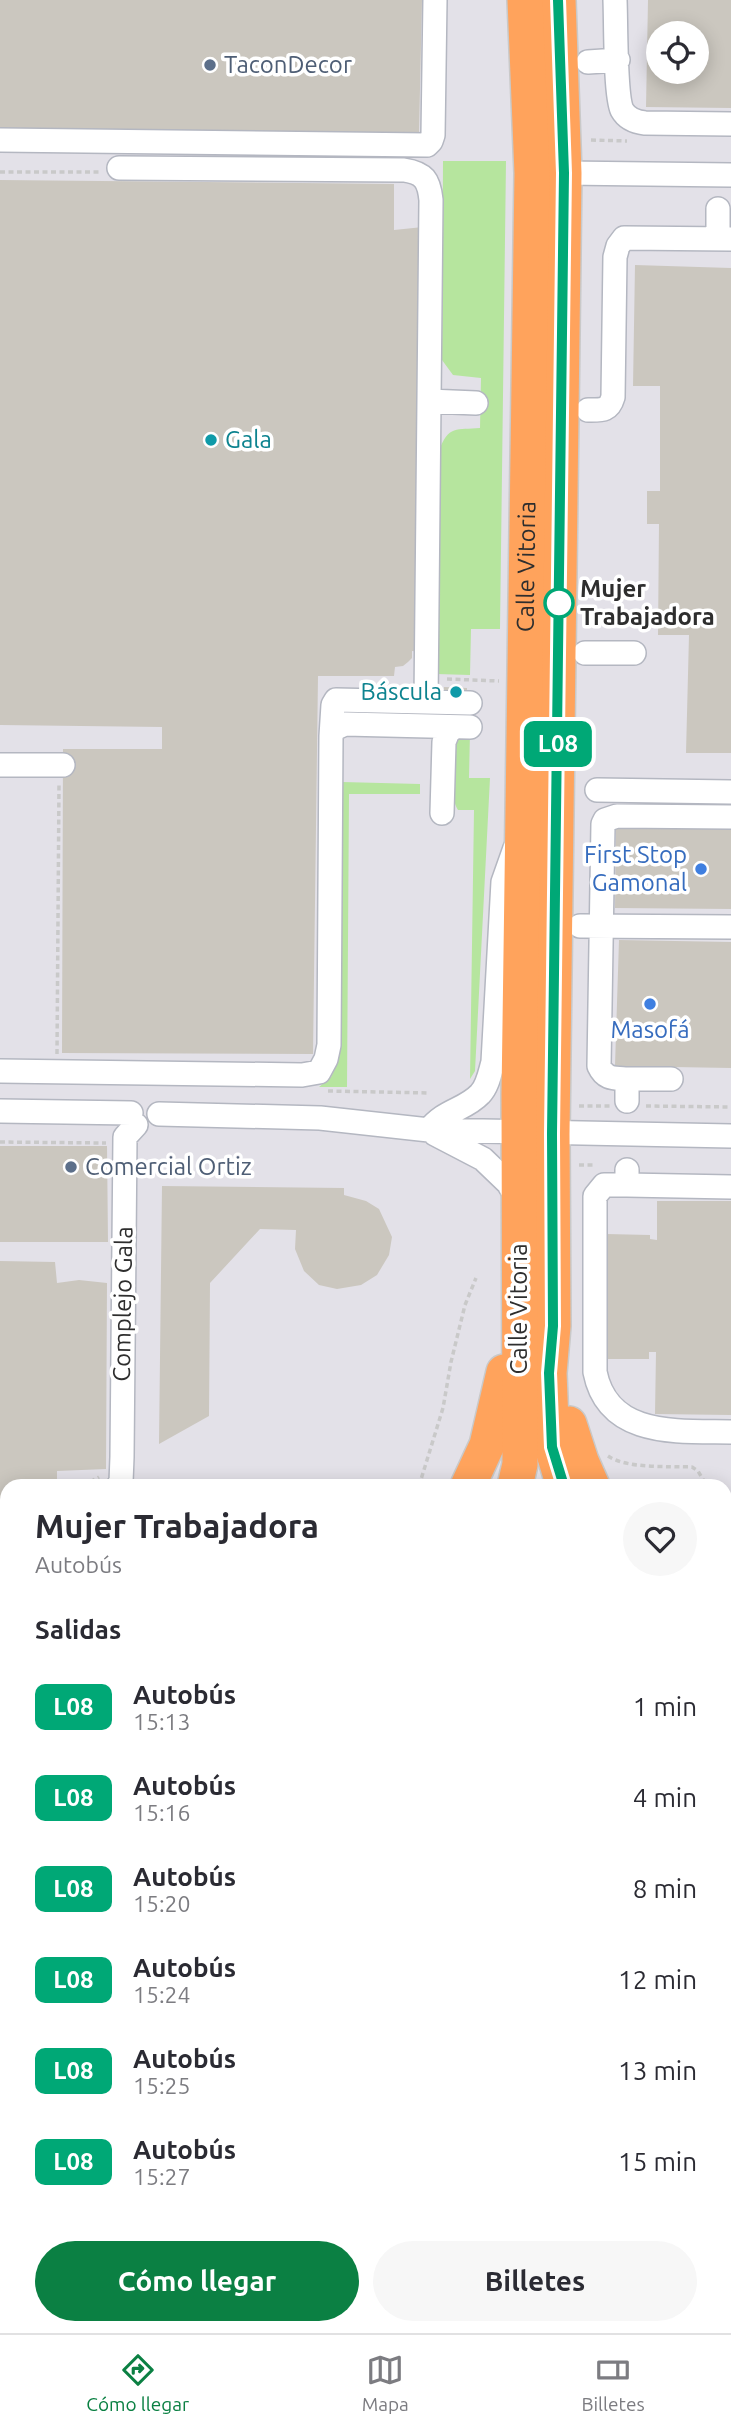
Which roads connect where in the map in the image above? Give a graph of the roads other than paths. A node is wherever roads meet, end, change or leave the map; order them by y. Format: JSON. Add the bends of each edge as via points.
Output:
{"nodes":[{"id":1,"x":435,"y":0,"type":"edge"},
{"id":2,"x":526,"y":0,"type":"edge"},
{"id":3,"x":558,"y":0,"type":"edge"},
{"id":4,"x":615,"y":0,"type":"edge"},
{"id":5,"x":618,"y":60,"type":"junction"},
{"id":6,"x":588,"y":62,"type":"dead end"},
{"id":7,"x":723,"y":128,"type":"edge"},
{"id":8,"x":0,"y":140,"type":"edge"},
{"id":9,"x":119,"y":168,"type":"road end"},
{"id":10,"x":564,"y":173,"type":"junction"},
{"id":11,"x":731,"y":174,"type":"edge"},
{"id":12,"x":718,"y":209,"type":"dead end"},
{"id":13,"x":531,"y":216,"type":"junction"},
{"id":14,"x":724,"y":239,"type":"edge"},
{"id":15,"x":429,"y":401,"type":"junction"},
{"id":16,"x":476,"y":403,"type":"dead end"},
{"id":17,"x":588,"y":410,"type":"dead end"},
{"id":18,"x":584,"y":653,"type":"dead end"},
{"id":19,"x":634,"y":653,"type":"dead end"},
{"id":20,"x":426,"y":702,"type":"junction"},
{"id":21,"x":470,"y":703,"type":"dead end"},
{"id":22,"x":331,"y":736,"type":"junction"},
{"id":23,"x":0,"y":765,"type":"edge"},
{"id":24,"x":61,"y":770,"type":"road end"},
{"id":25,"x":597,"y":790,"type":"dead end"},
{"id":26,"x":731,"y":792,"type":"edge"},
{"id":27,"x":442,"y":813,"type":"dead end"},
{"id":28,"x":731,"y":817,"type":"edge"},
{"id":29,"x":522,"y":833,"type":"junction"},
{"id":30,"x":591,"y":926,"type":"junction"},
{"id":31,"x":731,"y":927,"type":"edge"},
{"id":32,"x":520,"y":957,"type":"junction"},
{"id":33,"x":0,"y":1072,"type":"edge"},
{"id":34,"x":670,"y":1079,"type":"dead end"},
{"id":35,"x":0,"y":1111,"type":"edge"},
{"id":36,"x":134,"y":1119,"type":"junction"},
{"id":37,"x":429,"y":1130,"type":"junction"},
{"id":38,"x":518,"y":1132,"type":"junction"},
{"id":39,"x":552,"y":1134,"type":"junction"},
{"id":40,"x":731,"y":1136,"type":"edge"},
{"id":41,"x":731,"y":1187,"type":"edge"},
{"id":42,"x":519,"y":1207,"type":"junction"},
{"id":43,"x":553,"y":1326,"type":"junction"},
{"id":44,"x":731,"y":1432,"type":"edge"},
{"id":45,"x":599,"y":1470,"type":"edge"},
{"id":46,"x":120,"y":1479,"type":"edge"},
{"id":47,"x":471,"y":1479,"type":"edge"},
{"id":48,"x":517,"y":1479,"type":"edge"},
{"id":49,"x":562,"y":1479,"type":"edge"}],
"edges":[{"from":1,"to":8,"type":"street","via":[[433,135],[427,145]]},
{"from":2,"to":10,"type":"highway","via":[[537,19],[547,155],[552,166]]},
{"from":2,"to":13,"type":"highway","name":"Calle Vitoria"},
{"from":3,"to":10,"type":"highway","name":"Calle Vitoria"},
{"from":4,"to":5,"type":"street"},
{"from":5,"to":6,"type":"street"},
{"from":5,"to":7,"type":"street","via":[[622,111],[633,121]]},
{"from":9,"to":15,"type":"street","via":[[418,172],[430,189],[431,200]]},
{"from":10,"to":11,"type":"street"},
{"from":10,"to":13,"type":"highway","via":[[548,187]]},
{"from":10,"to":39,"type":"highway","name":"Calle Vitoria"},
{"from":12,"to":14,"type":"street"},
{"from":13,"to":29,"type":"highway","name":"Calle Vitoria"},
{"from":14,"to":17,"type":"street","via":[[624,238],[615,257],[613,397],[607,409]]},
{"from":15,"to":16,"type":"street"},
{"from":15,"to":20,"type":"street"},
{"from":18,"to":19,"type":"street"},
{"from":20,"to":21,"type":"street"},
{"from":20,"to":22,"type":"street","via":[[337,700]]},
{"from":22,"to":27,"type":"street","via":[[345,724],[463,727],[448,732],[444,743]]},
{"from":22,"to":33,"type":"street","via":[[329,1045],[320,1072]]},
{"from":23,"to":24,"type":"street"},
{"from":25,"to":26,"type":"street"},
{"from":28,"to":30,"type":"street","via":[[617,816],[605,820]]},
{"from":29,"to":32,"type":"highway","name":"Calle Vitoria"},
{"from":29,"to":37,"type":"street","via":[[503,882],[493,1062],[487,1082],[481,1093],[437,1119]]},
{"from":30,"to":31,"type":"street"},
{"from":30,"to":34,"type":"street","via":[[603,1074],[627,1098]]},
{"from":32,"to":38,"type":"highway","name":"Calle Vitoria"},
{"from":32,"to":39,"type":"street","via":[[534,1006],[534,1110]]},
{"from":35,"to":36,"type":"street"},
{"from":36,"to":37,"type":"street","via":[[150,1128],[159,1114],[320,1118]]},
{"from":36,"to":46,"type":"street","name":"Complejo Gala","via":[[125,1137]]},
{"from":37,"to":38,"type":"street"},
{"from":37,"to":42,"type":"street","via":[[482,1159],[508,1184]]},
{"from":38,"to":39,"type":"street"},
{"from":38,"to":42,"type":"highway","name":"Calle Vitoria"},
{"from":38,"to":43,"type":"street","name":"Calle Vitoria","via":[[536,1150],[541,1309]]},
{"from":39,"to":40,"type":"street"},
{"from":39,"to":43,"type":"highway","name":"Calle Vitoria"},
{"from":41,"to":44,"type":"street","via":[[627,1178],[604,1185],[595,1196],[598,1389],[621,1415],[648,1428]]},
{"from":42,"to":47,"type":"highway","via":[[506,1249],[504,1372],[488,1445]]},
{"from":42,"to":48,"type":"highway","name":"Calle Vitoria"},
{"from":43,"to":45,"type":"highway","via":[[570,1431],[580,1461]]},
{"from":43,"to":49,"type":"highway","name":"Calle Vitoria","via":[[550,1420]]}]}
